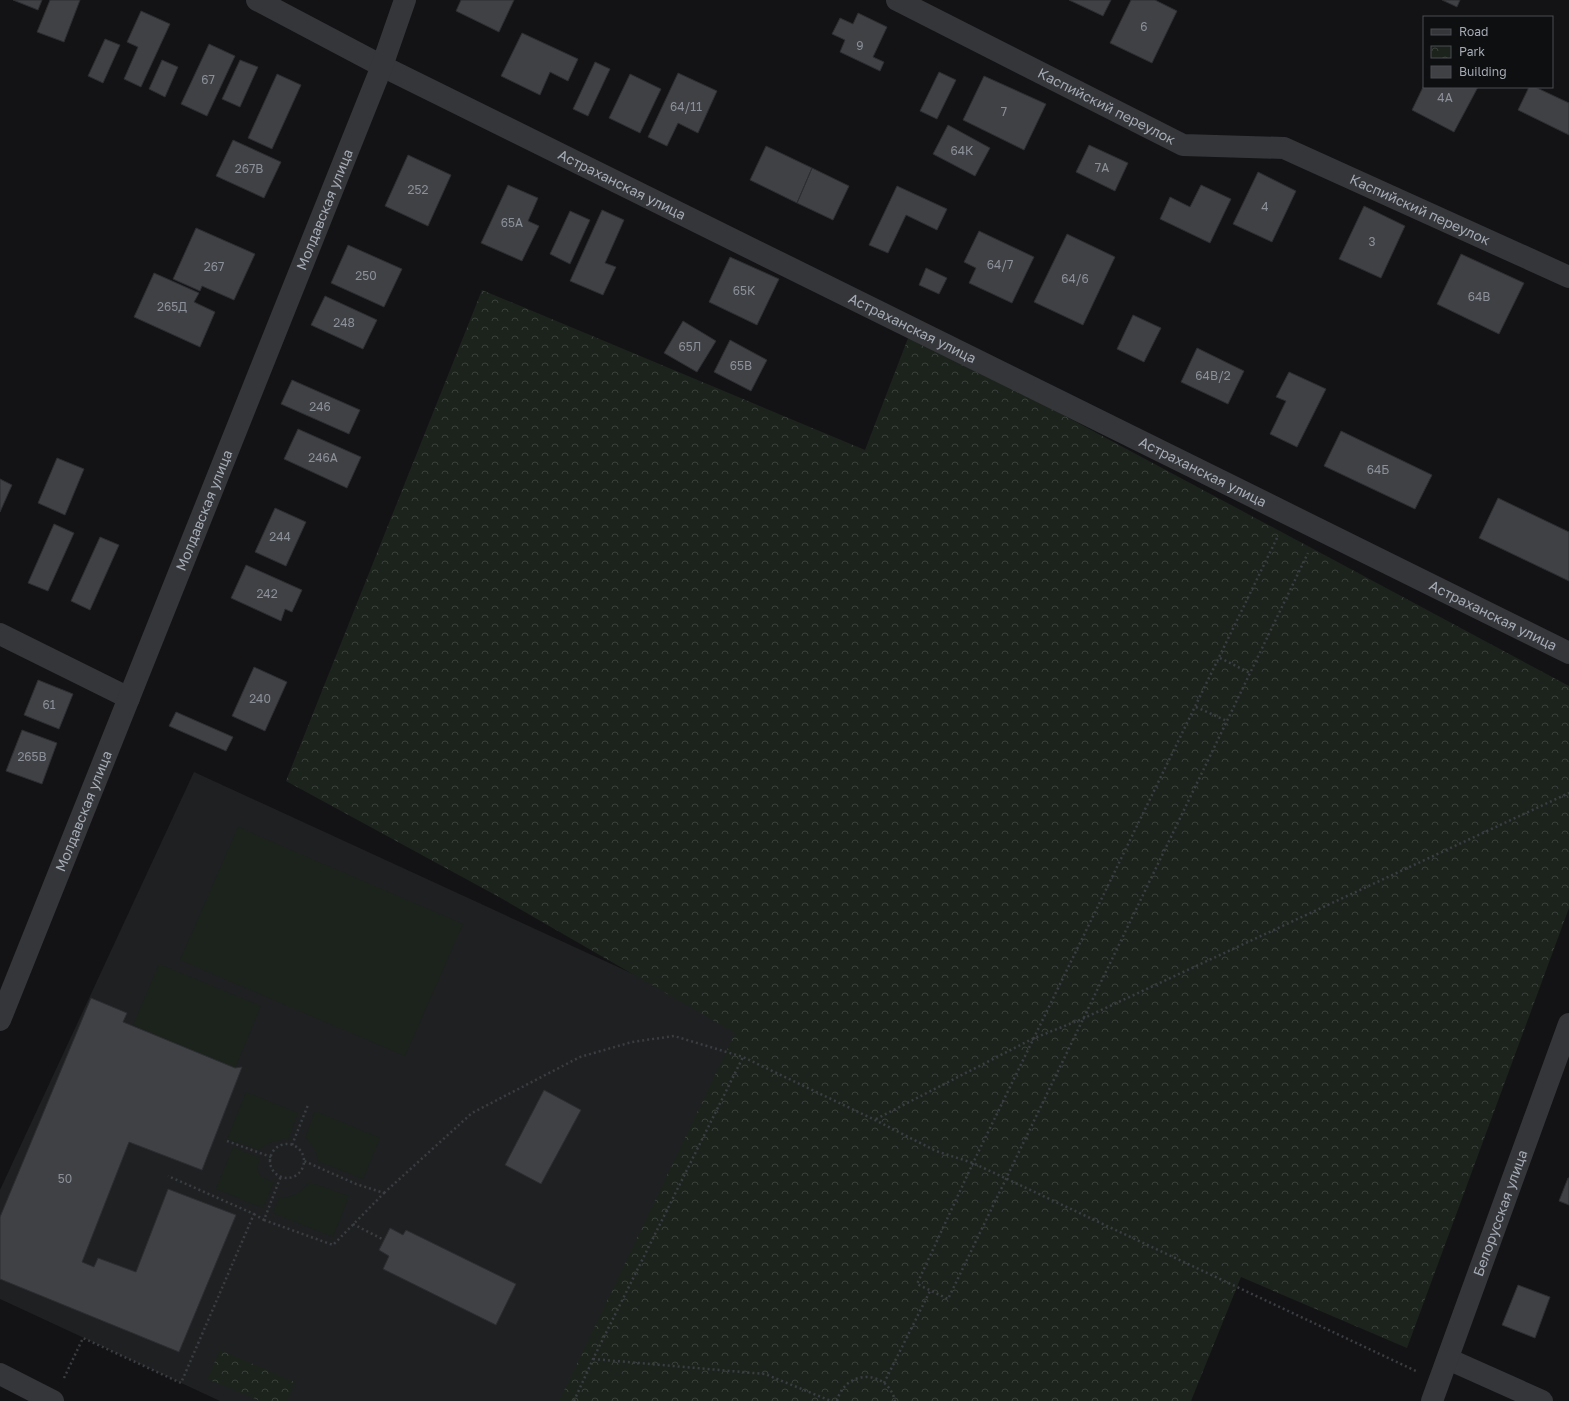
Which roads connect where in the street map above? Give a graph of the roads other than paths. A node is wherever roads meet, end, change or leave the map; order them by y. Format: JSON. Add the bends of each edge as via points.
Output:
{"nodes":[{"id":1,"x":257,"y":0,"type":"edge"},
{"id":2,"x":405,"y":0,"type":"edge"},
{"id":3,"x":897,"y":0,"type":"edge"},
{"id":4,"x":382,"y":66,"type":"junction"},
{"id":5,"x":1569,"y":277,"type":"edge"},
{"id":6,"x":0,"y":634,"type":"edge"},
{"id":7,"x":1569,"y":652,"type":"edge"},
{"id":8,"x":129,"y":698,"type":"junction"},
{"id":9,"x":0,"y":1020,"type":"edge"},
{"id":10,"x":1569,"y":1024,"type":"edge"},
{"id":11,"x":1448,"y":1359,"type":"junction"},
{"id":12,"x":0,"y":1374,"type":"edge"},
{"id":13,"x":1436,"y":1392,"type":"edge"},
{"id":14,"x":53,"y":1401,"type":"edge"},
{"id":15,"x":1542,"y":1401,"type":"edge"}],
"edges":[{"from":1,"to":4,"type":"street","name":"Астраханская улица"},
{"from":2,"to":4,"type":"street","name":"Молдавская улица"},
{"from":3,"to":5,"type":"street","name":"Каспийский переулок","via":[[1183,145],[1284,148]]},
{"from":4,"to":7,"type":"street","name":"Астраханская улица"},
{"from":4,"to":8,"type":"street","name":"Молдавская улица"},
{"from":6,"to":8,"type":"street"},
{"from":8,"to":9,"type":"street","name":"Молдавская улица"},
{"from":10,"to":11,"type":"street","name":"Белорусская улица"},
{"from":11,"to":13,"type":"street","name":"Белорусская улица"},
{"from":11,"to":15,"type":"street"},
{"from":12,"to":14,"type":"street"}]}
